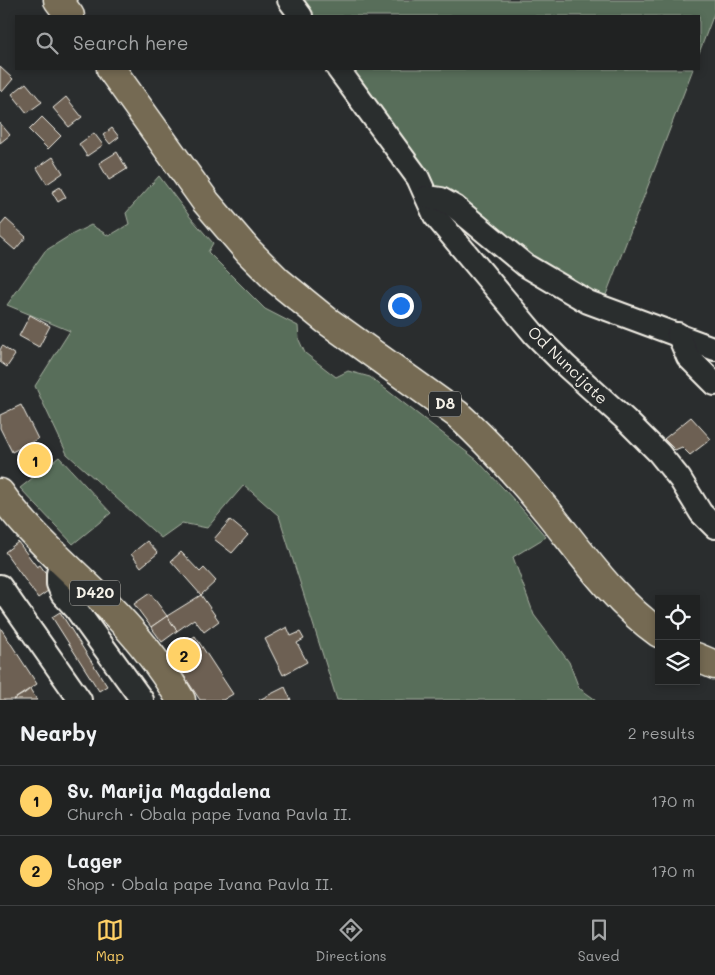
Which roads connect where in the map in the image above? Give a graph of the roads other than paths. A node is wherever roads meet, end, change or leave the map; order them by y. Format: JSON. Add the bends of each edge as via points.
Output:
{"nodes":[{"id":1,"x":58,"y":0,"type":"edge"},
{"id":2,"x":289,"y":0,"type":"edge"},
{"id":3,"x":69,"y":15,"type":"edge"},
{"id":4,"x":300,"y":15,"type":"edge"},
{"id":5,"x":112,"y":70,"type":"edge"},
{"id":6,"x":339,"y":70,"type":"edge"},
{"id":7,"x":427,"y":197,"type":"junction"},
{"id":8,"x":678,"y":334,"type":"junction"},
{"id":9,"x":715,"y":349,"type":"edge"},
{"id":10,"x":715,"y":384,"type":"edge"},
{"id":11,"x":0,"y":493,"type":"edge"},
{"id":12,"x":715,"y":527,"type":"edge"},
{"id":13,"x":65,"y":564,"type":"junction"},
{"id":14,"x":0,"y":586,"type":"edge"},
{"id":15,"x":655,"y":629,"type":"edge"},
{"id":16,"x":700,"y":659,"type":"edge"},
{"id":17,"x":715,"y":665,"type":"edge"},
{"id":18,"x":80,"y":700,"type":"edge"},
{"id":19,"x":142,"y":700,"type":"edge"},
{"id":20,"x":181,"y":700,"type":"edge"}],
"edges":[{"from":1,"to":3,"type":"main road"},
{"from":2,"to":4,"type":"street"},
{"from":5,"to":15,"type":"main road","number":"D8","via":[[206,202],[278,281],[435,397],[479,434],[604,582]]},
{"from":6,"to":7,"type":"street","name":"Od Nuncijate","via":[[413,171]]},
{"from":7,"to":8,"type":"street","via":[[441,199],[455,207],[525,265],[588,302]]},
{"from":7,"to":12,"type":"street","name":"Od Nuncijate","via":[[435,216],[534,334],[659,453],[680,479],[701,514]]},
{"from":8,"to":9,"type":"street"},
{"from":8,"to":10,"type":"street","via":[[688,357]]},
{"from":11,"to":13,"type":"main road","number":"D420","via":[[13,512]]},
{"from":13,"to":19,"type":"street","via":[[58,573],[62,594]]},
{"from":13,"to":20,"type":"main road","number":"D420","via":[[126,625]]},
{"from":14,"to":18,"type":"street"},
{"from":16,"to":17,"type":"main road"}]}
